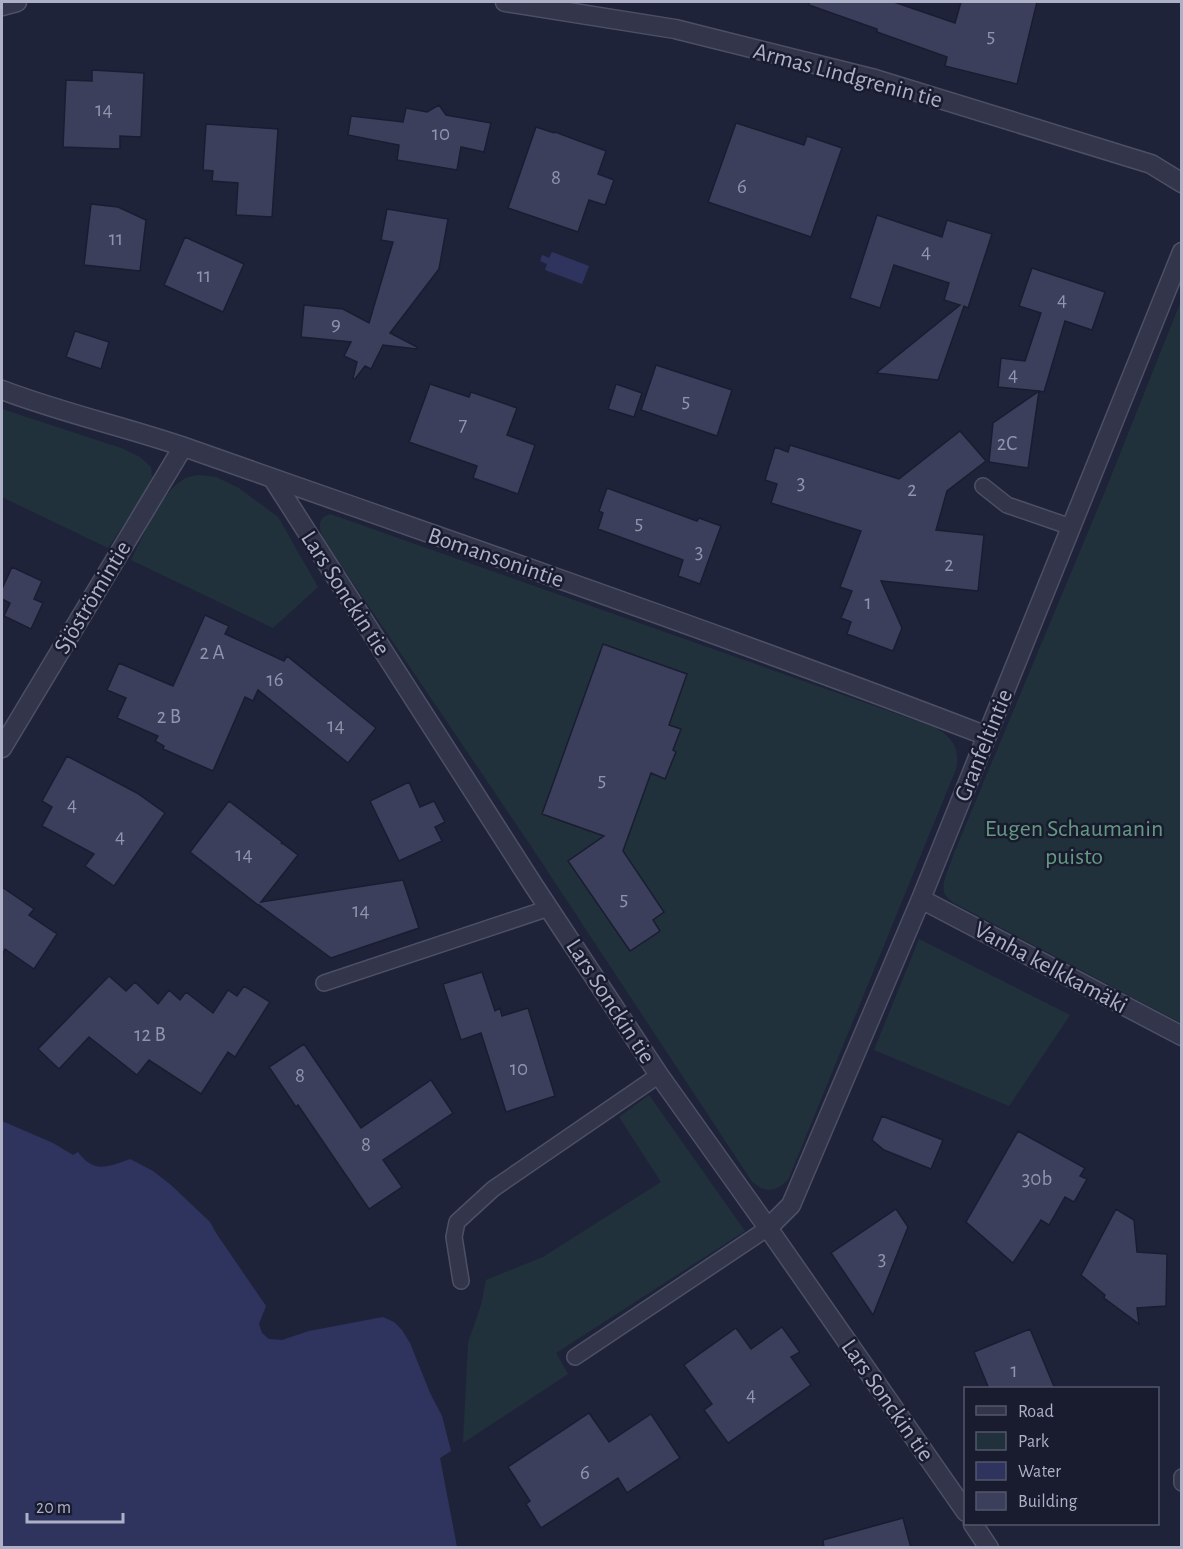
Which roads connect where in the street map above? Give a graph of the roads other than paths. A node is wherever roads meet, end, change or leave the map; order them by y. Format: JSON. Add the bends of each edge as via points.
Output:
{"nodes":[{"id":1,"x":17,"y":2,"type":"edge"},
{"id":2,"x":505,"y":2,"type":"edge"},
{"id":3,"x":2,"y":6,"type":"edge"},
{"id":4,"x":1182,"y":183,"type":"edge"},
{"id":5,"x":1182,"y":252,"type":"edge"},
{"id":6,"x":2,"y":390,"type":"edge"},
{"id":7,"x":183,"y":447,"type":"junction"},
{"id":8,"x":273,"y":479,"type":"junction"},
{"id":9,"x":983,"y":486,"type":"dead end"},
{"id":10,"x":1071,"y":527,"type":"junction"},
{"id":11,"x":987,"y":736,"type":"junction"},
{"id":12,"x":2,"y":748,"type":"edge"},
{"id":13,"x":921,"y":899,"type":"junction"},
{"id":14,"x":549,"y":908,"type":"junction"},
{"id":15,"x":324,"y":983,"type":"dead end"},
{"id":16,"x":1182,"y":1036,"type":"edge"},
{"id":17,"x":659,"y":1075,"type":"junction"},
{"id":18,"x":768,"y":1228,"type":"junction"},
{"id":19,"x":461,"y":1281,"type":"dead end"},
{"id":20,"x":575,"y":1357,"type":"dead end"},
{"id":21,"x":1182,"y":1477,"type":"edge"},
{"id":22,"x":1182,"y":1483,"type":"edge"},
{"id":23,"x":964,"y":1509,"type":"edge"},
{"id":24,"x":974,"y":1525,"type":"edge"},
{"id":25,"x":989,"y":1548,"type":"edge"}],
"edges":[{"from":1,"to":3,"type":"street"},
{"from":2,"to":4,"type":"street","name":"Armas Lindgrenin tie","via":[[675,29],[875,79],[1151,164]]},
{"from":5,"to":10,"type":"street","name":"Granfeltintie"},
{"from":6,"to":7,"type":"street","name":"Bomansonintie"},
{"from":7,"to":8,"type":"street","name":"Bomansonintie"},
{"from":7,"to":12,"type":"street","name":"Sjöströmintie"},
{"from":8,"to":11,"type":"street","name":"Bomansonintie","via":[[848,682]]},
{"from":8,"to":14,"type":"street","name":"Lars Sonckin tie"},
{"from":9,"to":10,"type":"lane","via":[[1006,505]]},
{"from":10,"to":11,"type":"street","name":"Granfeltintie"},
{"from":11,"to":13,"type":"street","name":"Granfeltintie"},
{"from":13,"to":16,"type":"street","name":"Vanha kelkkamäki"},
{"from":13,"to":18,"type":"street","name":"Granfeltintie","via":[[791,1205]]},
{"from":14,"to":15,"type":"lane"},
{"from":14,"to":17,"type":"street","name":"Lars Sonckin tie"},
{"from":17,"to":18,"type":"street","name":"Lars Sonckin tie"},
{"from":17,"to":19,"type":"lane","via":[[493,1189],[457,1222],[454,1237]]},
{"from":18,"to":20,"type":"lane"},
{"from":18,"to":23,"type":"street","name":"Lars Sonckin tie"},
{"from":21,"to":22,"type":"lane"},
{"from":24,"to":25,"type":"street"}]}
